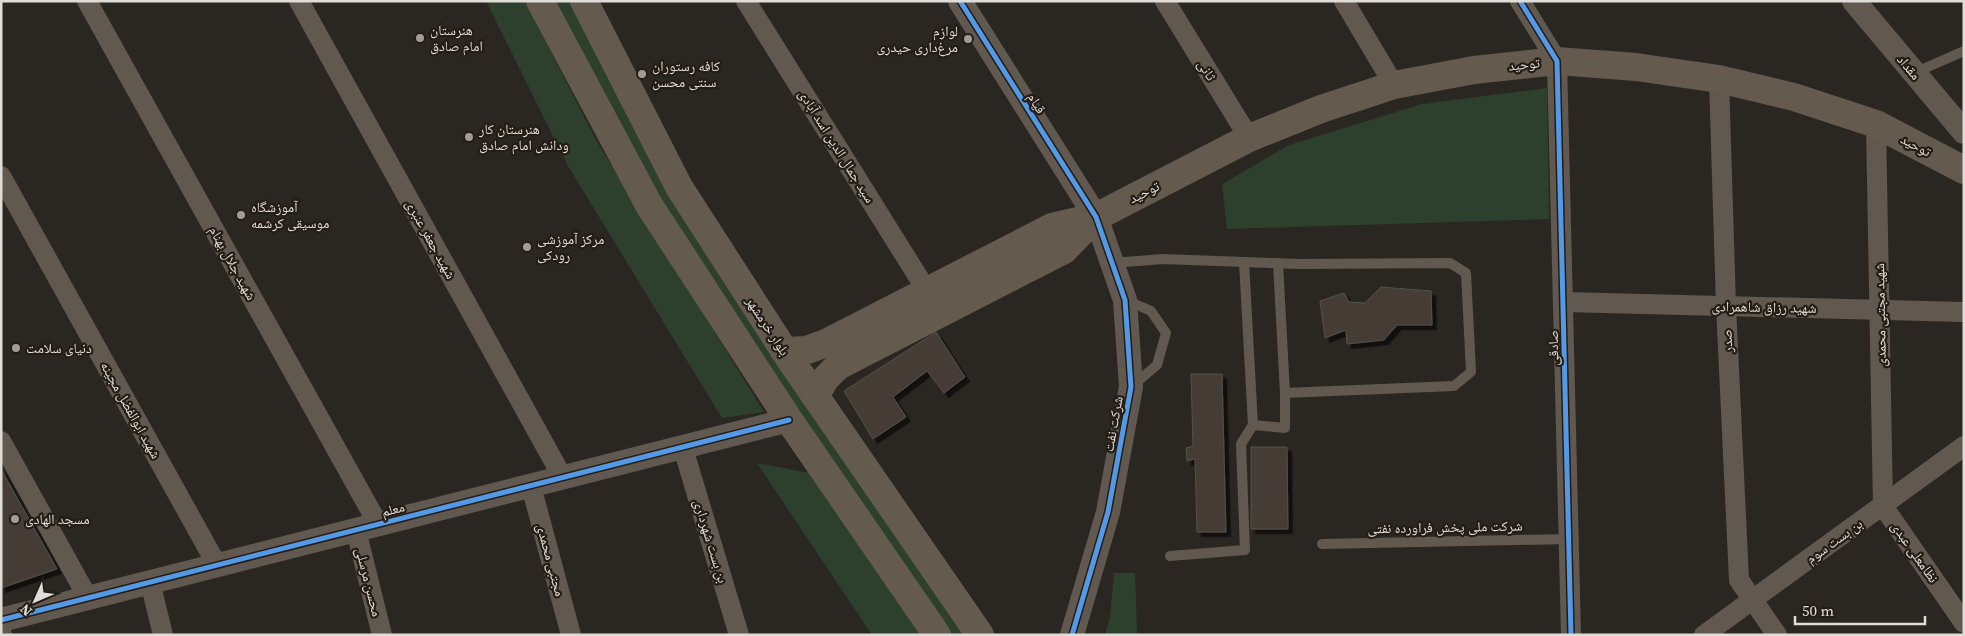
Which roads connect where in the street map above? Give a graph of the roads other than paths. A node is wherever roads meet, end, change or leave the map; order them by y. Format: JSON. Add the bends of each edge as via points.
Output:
{"nodes":[{"id":1,"x":87,"y":1,"type":"edge"},
{"id":2,"x":300,"y":1,"type":"edge"},
{"id":3,"x":540,"y":1,"type":"edge"},
{"id":4,"x":584,"y":1,"type":"edge"},
{"id":5,"x":746,"y":1,"type":"edge"},
{"id":6,"x":960,"y":1,"type":"edge"},
{"id":7,"x":1165,"y":1,"type":"edge"},
{"id":8,"x":1344,"y":1,"type":"edge"},
{"id":9,"x":1520,"y":1,"type":"edge"},
{"id":10,"x":1854,"y":1,"type":"edge"},
{"id":11,"x":1964,"y":51,"type":"edge"},
{"id":12,"x":1557,"y":61,"type":"junction"},
{"id":13,"x":1914,"y":73,"type":"junction"},
{"id":14,"x":1719,"y":79,"type":"junction"},
{"id":15,"x":1394,"y":85,"type":"junction"},
{"id":16,"x":1876,"y":124,"type":"junction"},
{"id":17,"x":1964,"y":132,"type":"edge"},
{"id":18,"x":1249,"y":138,"type":"junction"},
{"id":19,"x":1964,"y":170,"type":"edge"},
{"id":20,"x":1,"y":176,"type":"edge"},
{"id":21,"x":1096,"y":216,"type":"junction"},
{"id":22,"x":1244,"y":262,"type":"junction"},
{"id":23,"x":1112,"y":263,"type":"junction"},
{"id":24,"x":1278,"y":263,"type":"junction"},
{"id":25,"x":927,"y":291,"type":"junction"},
{"id":26,"x":1125,"y":300,"type":"junction"},
{"id":27,"x":1564,"y":302,"type":"junction"},
{"id":28,"x":1726,"y":306,"type":"junction"},
{"id":29,"x":1880,"y":310,"type":"junction"},
{"id":30,"x":1964,"y":312,"type":"edge"},
{"id":31,"x":784,"y":352,"type":"junction"},
{"id":32,"x":832,"y":354,"type":"junction"},
{"id":33,"x":1131,"y":386,"type":"junction"},
{"id":34,"x":1285,"y":393,"type":"junction"},
{"id":35,"x":814,"y":396,"type":"junction"},
{"id":36,"x":789,"y":420,"type":"junction"},
{"id":37,"x":1253,"y":425,"type":"junction"},
{"id":38,"x":1,"y":440,"type":"edge"},
{"id":39,"x":1964,"y":446,"type":"edge"},
{"id":40,"x":682,"y":448,"type":"junction"},
{"id":41,"x":563,"y":478,"type":"junction"},
{"id":42,"x":532,"y":486,"type":"junction"},
{"id":43,"x":1883,"y":506,"type":"junction"},
{"id":44,"x":378,"y":524,"type":"junction"},
{"id":45,"x":356,"y":530,"type":"junction"},
{"id":46,"x":1569,"y":539,"type":"junction"},
{"id":47,"x":1322,"y":544,"type":"dead end"},
{"id":48,"x":1170,"y":556,"type":"dead end"},
{"id":49,"x":217,"y":565,"type":"junction"},
{"id":50,"x":150,"y":582,"type":"junction"},
{"id":51,"x":88,"y":598,"type":"junction"},
{"id":52,"x":1752,"y":599,"type":"junction"},
{"id":53,"x":1,"y":620,"type":"edge"},
{"id":54,"x":1964,"y":623,"type":"edge"},
{"id":55,"x":1571,"y":634,"type":"edge"},
{"id":56,"x":163,"y":635,"type":"edge"},
{"id":57,"x":382,"y":635,"type":"edge"},
{"id":58,"x":571,"y":635,"type":"edge"},
{"id":59,"x":739,"y":635,"type":"edge"},
{"id":60,"x":937,"y":635,"type":"edge"},
{"id":61,"x":980,"y":635,"type":"edge"},
{"id":62,"x":1072,"y":635,"type":"edge"},
{"id":63,"x":1557,"y":635,"type":"edge"},
{"id":64,"x":1704,"y":635,"type":"edge"},
{"id":65,"x":1777,"y":635,"type":"edge"}],
"edges":[{"from":1,"to":44,"type":"street","name":"شهید جلال بهنام"},
{"from":2,"to":41,"type":"street","name":"شهید جعفر عنبری"},
{"from":3,"to":36,"type":"main road","via":[[649,205]]},
{"from":4,"to":31,"type":"main road","name":"بلوار خرمشهر","via":[[679,187]]},
{"from":5,"to":25,"type":"street","name":"سید جمال الدین اسد آبادی"},
{"from":6,"to":21,"type":"street","name":"قیام"},
{"from":7,"to":18,"type":"street","name":"ثانی"},
{"from":8,"to":15,"type":"street"},
{"from":9,"to":12,"type":"street"},
{"from":10,"to":13,"type":"street","name":"مقداد"},
{"from":11,"to":13,"type":"lane"},
{"from":12,"to":14,"type":"main road","name":"توحید","via":[[1636,67]]},
{"from":12,"to":15,"type":"main road","name":"توحید","via":[[1474,70]]},
{"from":12,"to":27,"type":"street","name":"صادقی"},
{"from":13,"to":17,"type":"street","name":"مقداد"},
{"from":14,"to":16,"type":"main road","name":"توحید","via":[[1794,97]]},
{"from":14,"to":28,"type":"street","name":"صدر"},
{"from":15,"to":18,"type":"main road","name":"توحید","via":[[1321,109]]},
{"from":16,"to":19,"type":"main road","name":"توحید"},
{"from":16,"to":29,"type":"street","name":"شهید مجتبی محمدی"},
{"from":18,"to":21,"type":"main road","name":"توحید"},
{"from":20,"to":49,"type":"street","name":"شهید ابوالفضل مجینه"},
{"from":21,"to":23,"type":"street","name":"شرکت نفت"},
{"from":21,"to":25,"type":"main road","name":"توحید","via":[[1052,227]]},
{"from":21,"to":32,"type":"main road","name":"توحید","via":[[1064,250]]},
{"from":22,"to":23,"type":"lane","via":[[1163,258]]},
{"from":22,"to":24,"type":"lane"},
{"from":22,"to":37,"type":"lane"},
{"from":23,"to":26,"type":"street","name":"شرکت نفت"},
{"from":24,"to":34,"type":"lane"},
{"from":24,"to":34,"type":"lane","via":[[1450,263],[1466,273],[1471,372],[1454,386]]},
{"from":25,"to":32,"type":"main road","name":"توحید"},
{"from":26,"to":33,"type":"street","name":"شرکت نفت"},
{"from":26,"to":33,"type":"lane","via":[[1151,311],[1166,333],[1158,365]]},
{"from":27,"to":28,"type":"street","name":"شهید رزاق شاهمرادی"},
{"from":27,"to":46,"type":"street","name":"صادقی"},
{"from":28,"to":29,"type":"street","name":"شهید رزاق شاهمرادی"},
{"from":28,"to":52,"type":"street","name":"صدر","via":[[1739,580]]},
{"from":29,"to":30,"type":"street","name":"شهید رزاق شاهمرادی"},
{"from":29,"to":43,"type":"street","name":"شهید مجتبی محمدی"},
{"from":31,"to":32,"type":"main road","name":"توحید","via":[[807,350]]},
{"from":31,"to":35,"type":"main road","name":"بلوار خرمشهر"},
{"from":32,"to":35,"type":"main road","name":"توحید","via":[[826,378]]},
{"from":33,"to":62,"type":"street","name":"شرکت نفت","via":[[1108,512]]},
{"from":34,"to":37,"type":"lane","via":[[1285,428]]},
{"from":35,"to":61,"type":"main road","name":"بلوار خرمشهر"},
{"from":36,"to":40,"type":"street","name":"معلم"},
{"from":36,"to":60,"type":"main road"},
{"from":37,"to":48,"type":"lane","via":[[1241,444],[1245,550]]},
{"from":38,"to":51,"type":"street"},
{"from":39,"to":43,"type":"street","name":"بن بست سوم"},
{"from":40,"to":41,"type":"street","name":"معلم"},
{"from":40,"to":59,"type":"street","name":"بن بست شهرداری"},
{"from":41,"to":42,"type":"street","name":"معلم"},
{"from":42,"to":44,"type":"street","name":"معلم"},
{"from":42,"to":58,"type":"street","name":"مجتبی محمدی"},
{"from":43,"to":52,"type":"street","name":"بن بست سوم"},
{"from":43,"to":54,"type":"street","name":"نظامعلی عبدی"},
{"from":44,"to":45,"type":"street","name":"معلم"},
{"from":45,"to":49,"type":"street","name":"معلم"},
{"from":45,"to":57,"type":"street","name":"محسن مرسلی"},
{"from":46,"to":47,"type":"lane","name":"شرکت ملی پخش فراورده نفتی"},
{"from":46,"to":55,"type":"street","name":"صادقی"},
{"from":49,"to":50,"type":"street","name":"معلم"},
{"from":50,"to":51,"type":"street","name":"معلم"},
{"from":50,"to":56,"type":"street"},
{"from":51,"to":53,"type":"street","name":"معلم"},
{"from":52,"to":64,"type":"street","name":"بن بست سوم"},
{"from":52,"to":65,"type":"street","name":"صدر"},
{"from":55,"to":63,"type":"street"}]}
